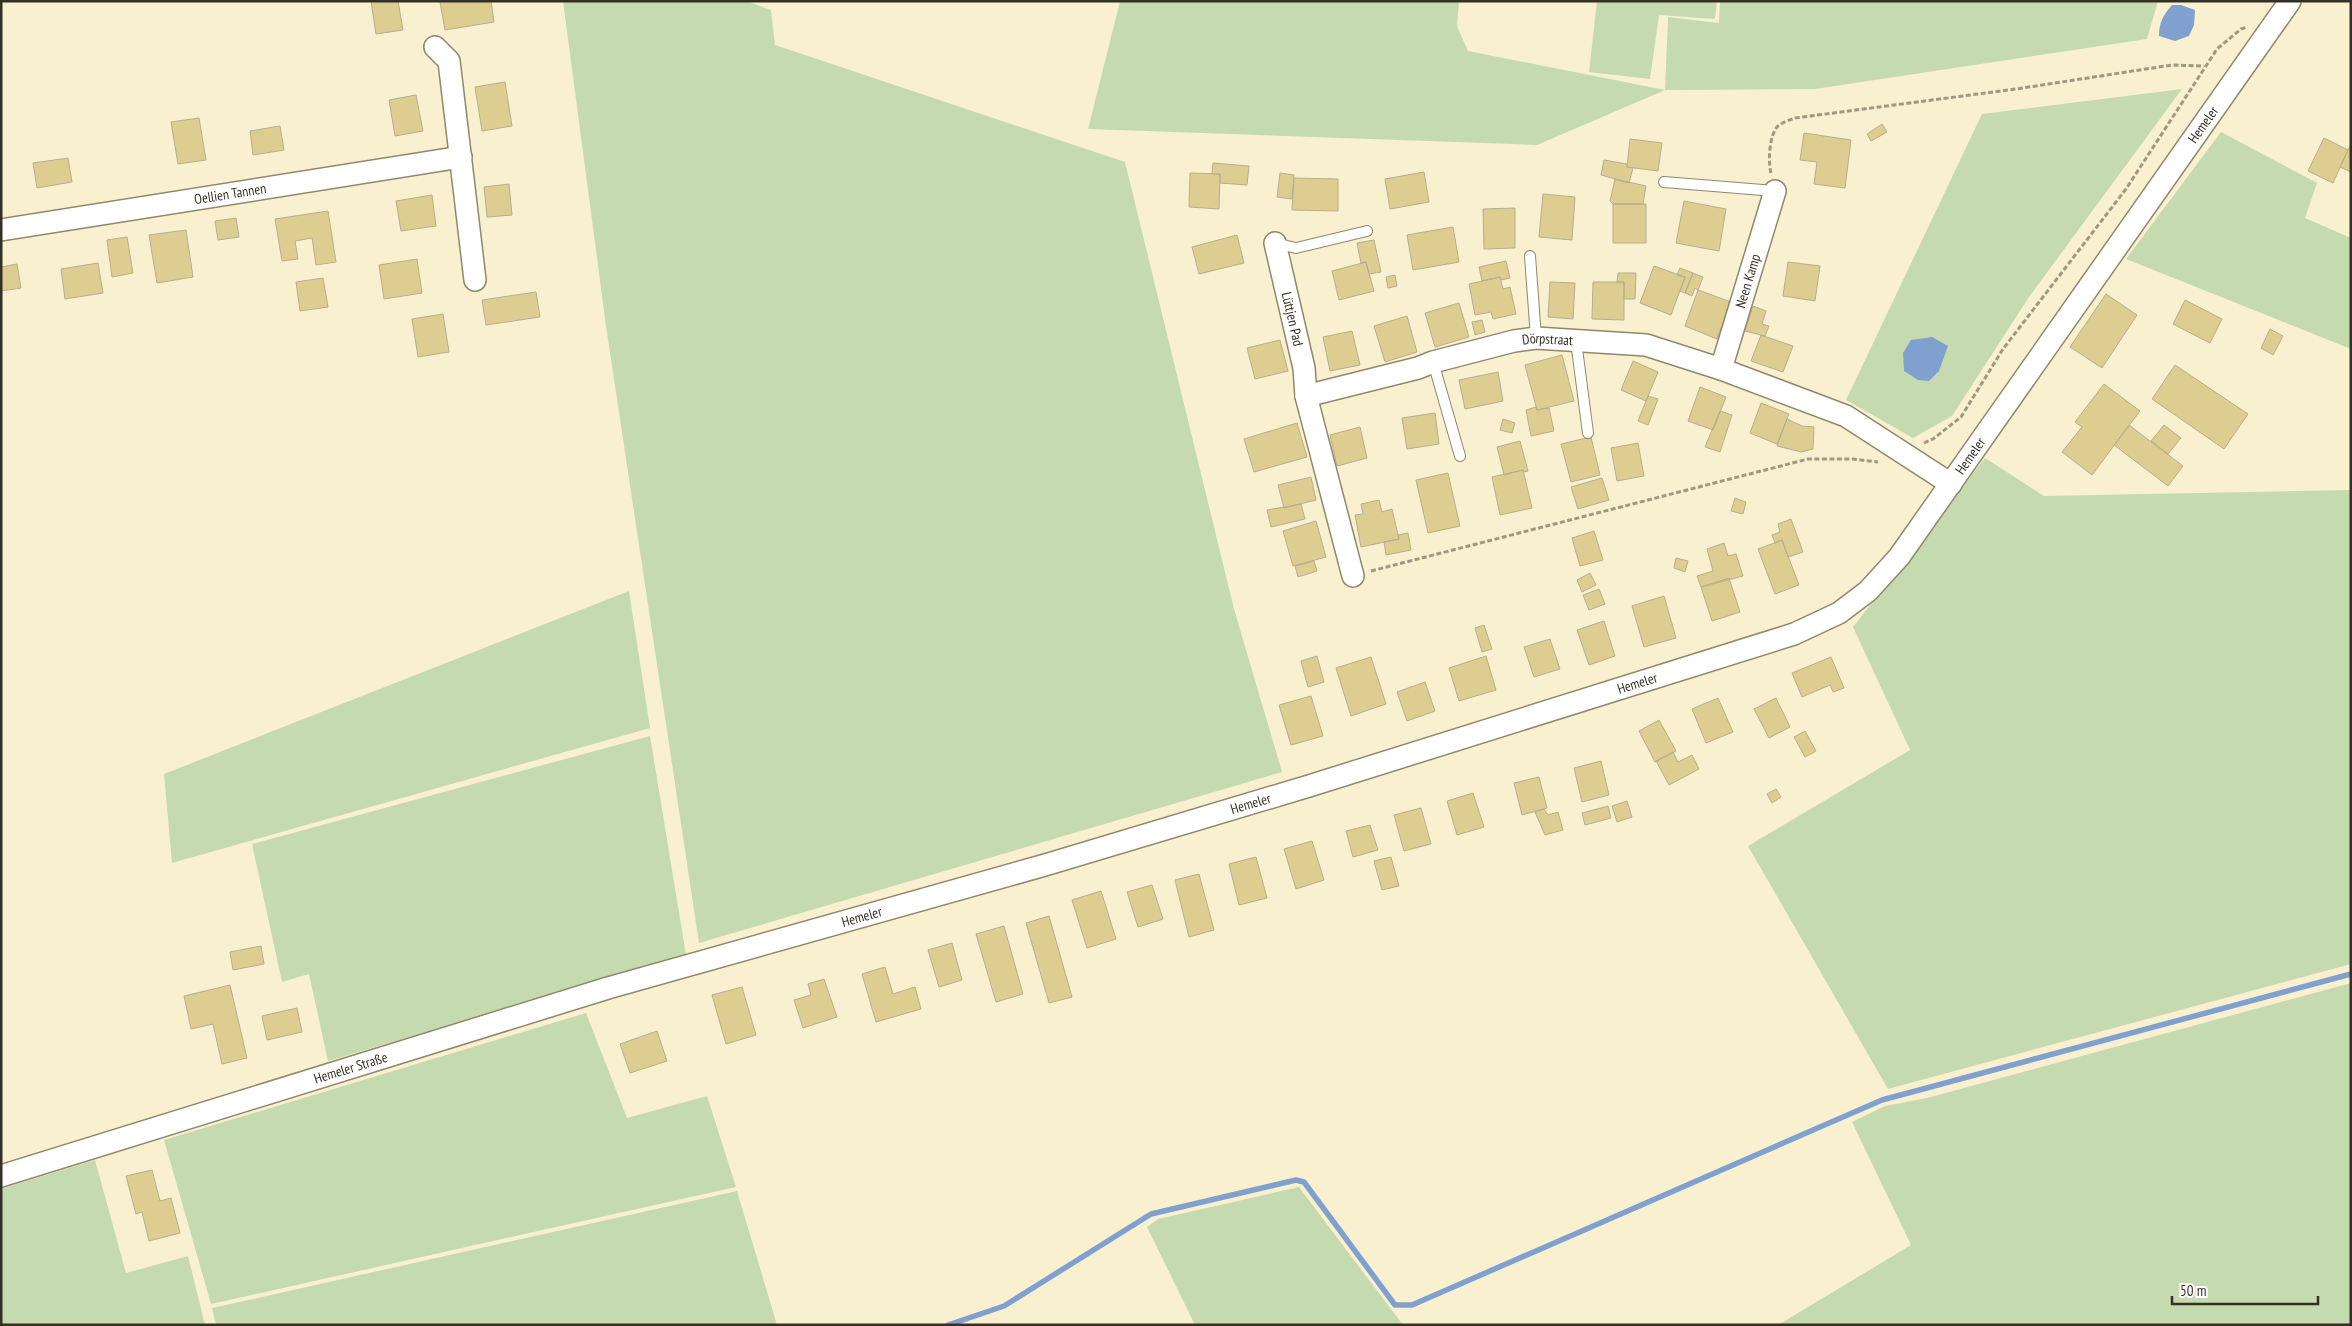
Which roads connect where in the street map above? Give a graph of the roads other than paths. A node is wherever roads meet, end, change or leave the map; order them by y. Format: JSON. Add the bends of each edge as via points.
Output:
{"nodes":[{"id":1,"x":2290,"y":1,"type":"edge"},
{"id":2,"x":435,"y":47,"type":"dead end"},
{"id":3,"x":461,"y":157,"type":"junction"},
{"id":4,"x":1664,"y":182,"type":"dead end"},
{"id":5,"x":1775,"y":191,"type":"joint"},
{"id":6,"x":1,"y":230,"type":"edge"},
{"id":7,"x":1368,"y":231,"type":"dead end"},
{"id":8,"x":1275,"y":243,"type":"joint"},
{"id":9,"x":1530,"y":256,"type":"dead end"},
{"id":10,"x":475,"y":280,"type":"dead end"},
{"id":11,"x":1536,"y":338,"type":"junction"},
{"id":12,"x":1576,"y":341,"type":"junction"},
{"id":13,"x":1433,"y":362,"type":"junction"},
{"id":14,"x":1721,"y":369,"type":"junction"},
{"id":15,"x":1306,"y":396,"type":"junction"},
{"id":16,"x":1588,"y":433,"type":"dead end"},
{"id":17,"x":1460,"y":456,"type":"dead end"},
{"id":18,"x":1951,"y":484,"type":"junction"},
{"id":19,"x":1353,"y":576,"type":"road end"},
{"id":20,"x":701,"y":961,"type":"joint"},
{"id":21,"x":1,"y":1176,"type":"edge"}],
"edges":[{"from":1,"to":18,"type":"street","name":"Hemeler"},
{"from":2,"to":3,"type":"street","via":[[449,62]]},
{"from":3,"to":6,"type":"street","name":"Oellien Tannen"},
{"from":3,"to":10,"type":"street"},
{"from":4,"to":5,"type":"lane"},
{"from":5,"to":14,"type":"street","name":"Neen Kamp"},
{"from":7,"to":8,"type":"lane","via":[[1296,248]]},
{"from":8,"to":15,"type":"street","name":"Lüttjen Pad","via":[[1304,368]]},
{"from":9,"to":11,"type":"lane"},
{"from":11,"to":12,"type":"street","name":"Dörpstraat"},
{"from":11,"to":13,"type":"street","name":"Dörpstraat","via":[[1514,340]]},
{"from":12,"to":14,"type":"street","name":"Dörpstraat","via":[[1646,345]]},
{"from":12,"to":16,"type":"lane"},
{"from":13,"to":15,"type":"street","name":"Dörpstraat"},
{"from":13,"to":17,"type":"lane"},
{"from":14,"to":18,"type":"street","name":"Dörpstraat","via":[[1846,416]]},
{"from":15,"to":19,"type":"street"},
{"from":18,"to":20,"type":"street","name":"Hemeler","via":[[1899,557],[1868,591],[1839,613],[1794,634],[1281,794]]},
{"from":20,"to":21,"type":"street","name":"Hemeler Straße"}]}
